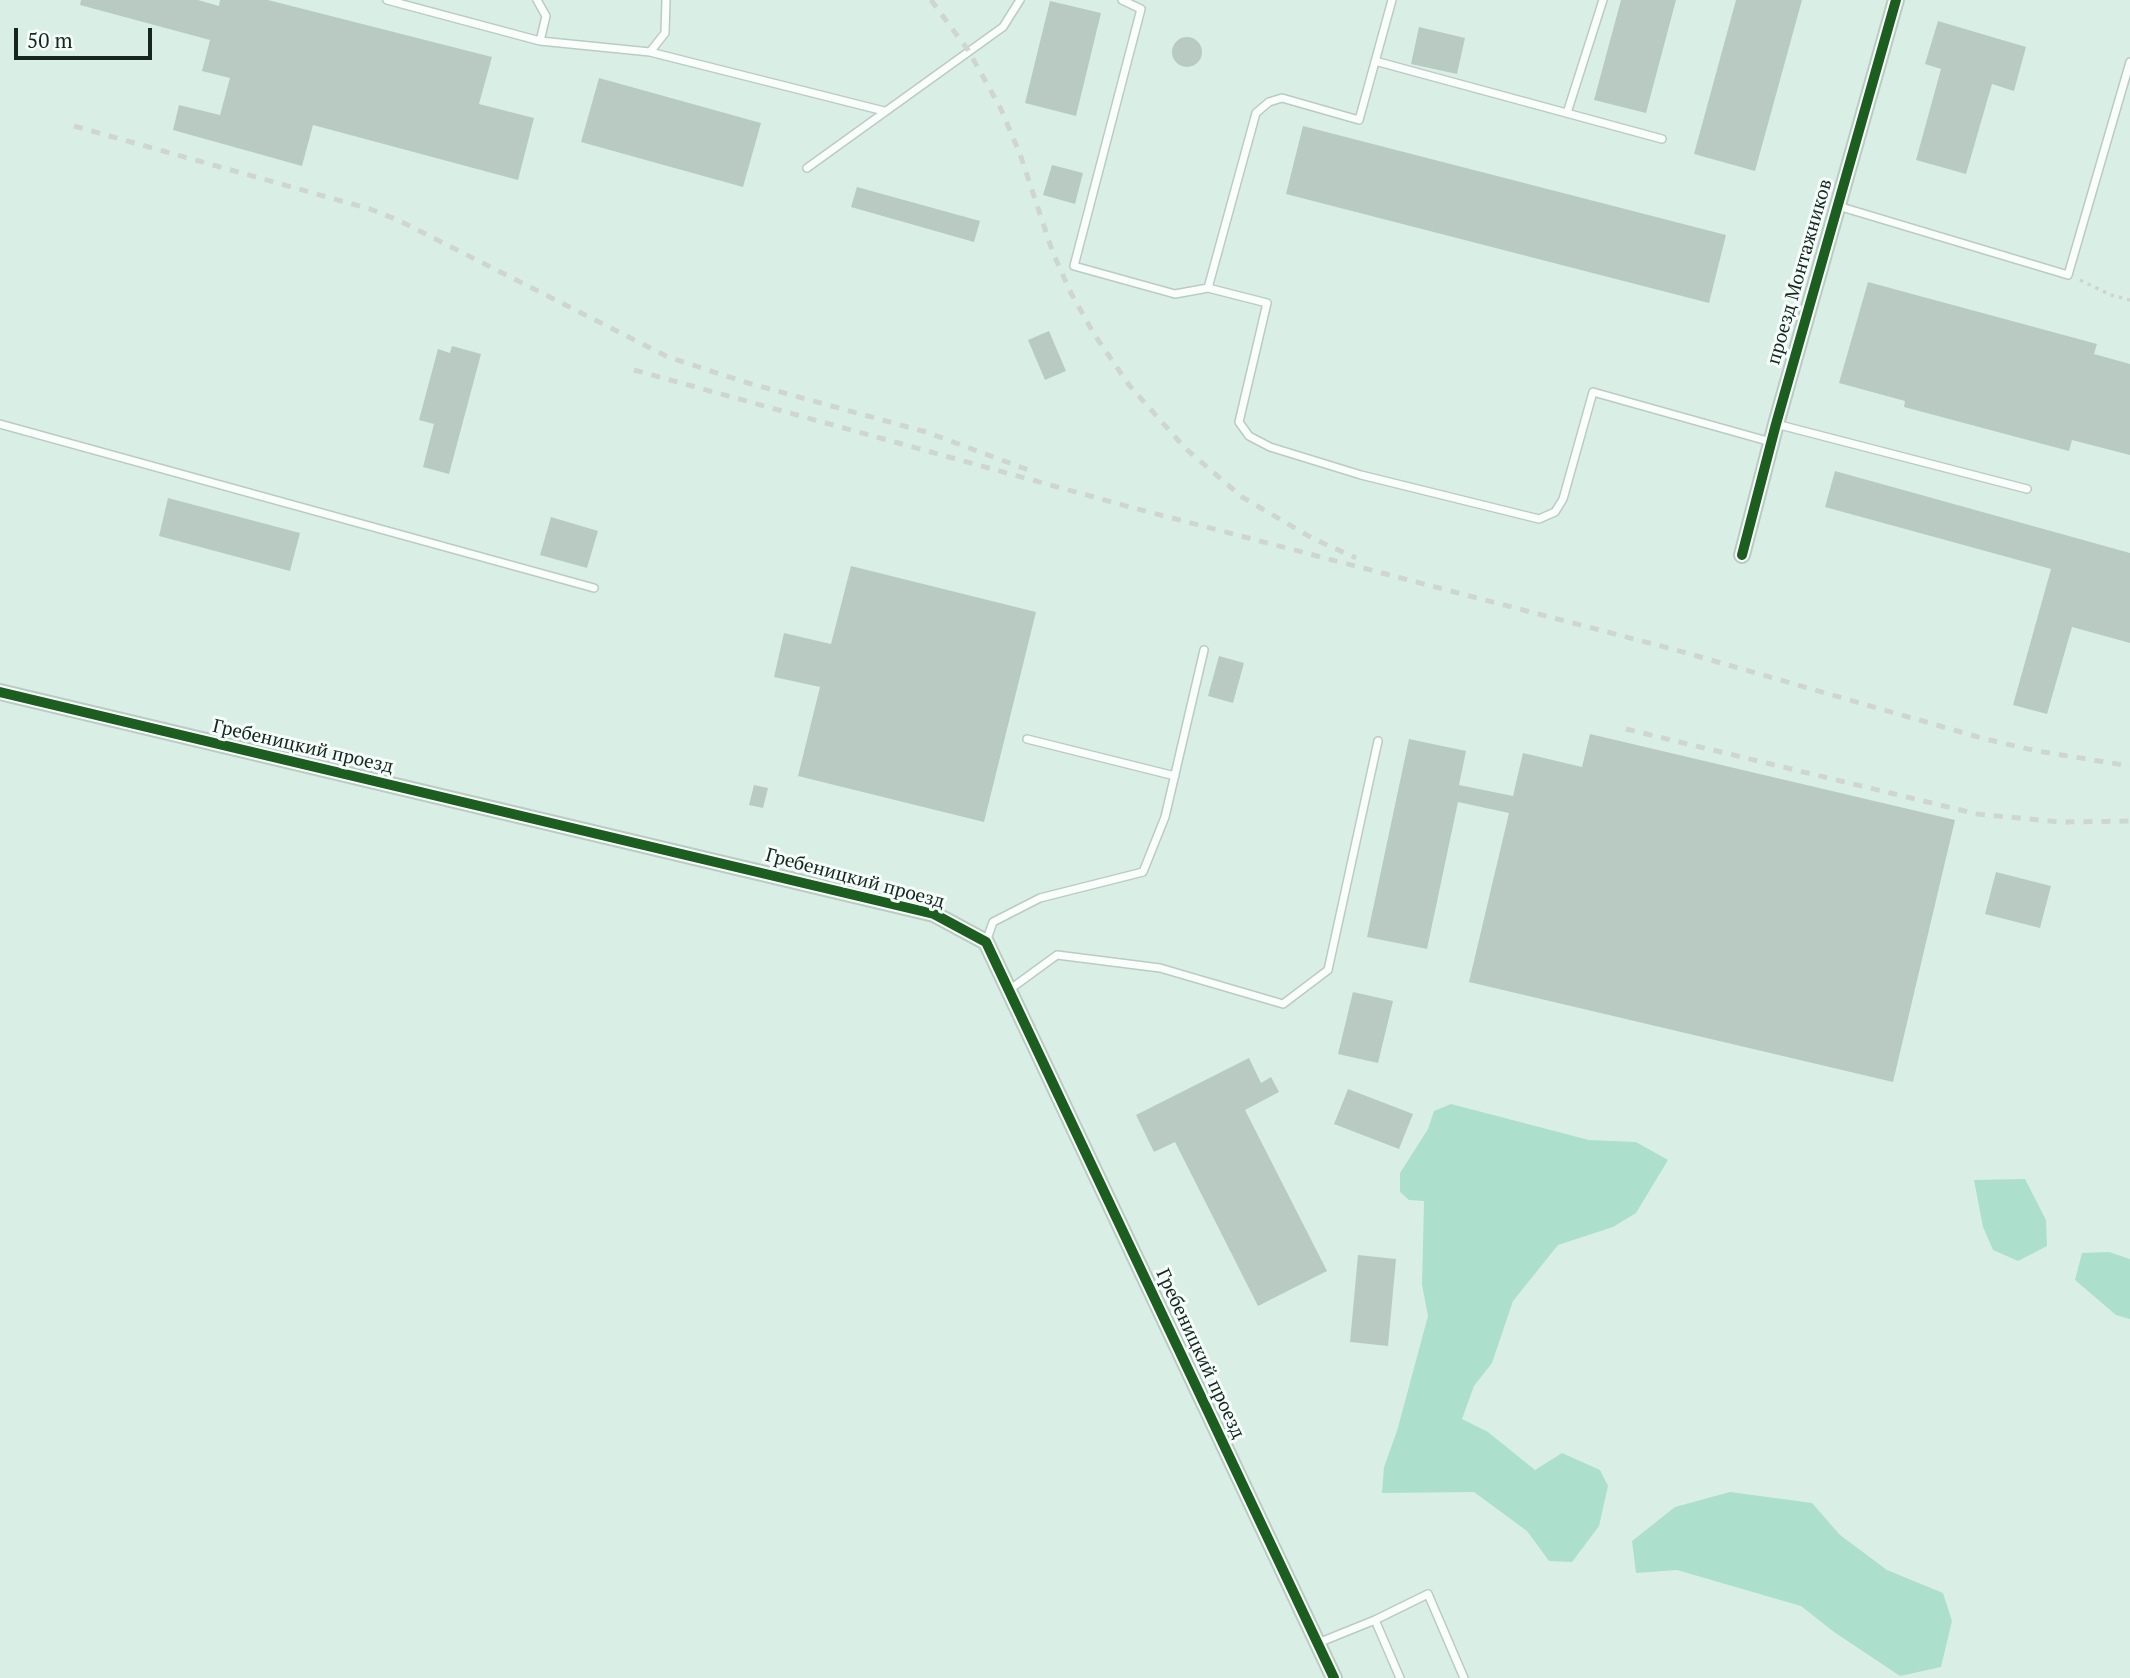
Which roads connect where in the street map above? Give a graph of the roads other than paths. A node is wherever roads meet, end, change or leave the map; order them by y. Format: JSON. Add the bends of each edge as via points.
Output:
{"nodes":[{"id":1,"x":387,"y":0,"type":"edge"},
{"id":2,"x":537,"y":0,"type":"edge"},
{"id":3,"x":666,"y":0,"type":"edge"},
{"id":4,"x":1020,"y":0,"type":"edge"},
{"id":5,"x":1122,"y":0,"type":"edge"},
{"id":6,"x":1392,"y":0,"type":"edge"},
{"id":7,"x":1603,"y":0,"type":"edge"},
{"id":8,"x":1896,"y":0,"type":"edge"},
{"id":9,"x":540,"y":41,"type":"junction"},
{"id":10,"x":650,"y":52,"type":"junction"},
{"id":11,"x":1375,"y":61,"type":"junction"},
{"id":12,"x":2130,"y":62,"type":"edge"},
{"id":13,"x":884,"y":111,"type":"junction"},
{"id":14,"x":1567,"y":113,"type":"junction"},
{"id":15,"x":1662,"y":139,"type":"dead end"},
{"id":16,"x":807,"y":168,"type":"dead end"},
{"id":17,"x":1837,"y":206,"type":"junction"},
{"id":18,"x":1208,"y":288,"type":"junction"},
{"id":19,"x":0,"y":424,"type":"edge"},
{"id":20,"x":1776,"y":424,"type":"junction"},
{"id":21,"x":1771,"y":442,"type":"junction"},
{"id":22,"x":2027,"y":489,"type":"dead end"},
{"id":23,"x":1742,"y":555,"type":"dead end"},
{"id":24,"x":594,"y":587,"type":"dead end"},
{"id":25,"x":1204,"y":650,"type":"dead end"},
{"id":26,"x":0,"y":692,"type":"edge"},
{"id":27,"x":1027,"y":739,"type":"dead end"},
{"id":28,"x":1378,"y":741,"type":"dead end"},
{"id":29,"x":1175,"y":776,"type":"junction"},
{"id":30,"x":986,"y":942,"type":"junction"},
{"id":31,"x":1009,"y":990,"type":"junction"},
{"id":32,"x":1375,"y":1620,"type":"junction"},
{"id":33,"x":1317,"y":1643,"type":"junction"},
{"id":34,"x":1334,"y":1678,"type":"edge"},
{"id":35,"x":1400,"y":1678,"type":"edge"},
{"id":36,"x":1464,"y":1678,"type":"edge"}],
"edges":[{"from":1,"to":9,"type":"lane"},
{"from":2,"to":9,"type":"lane","via":[[546,16]]},
{"from":3,"to":10,"type":"lane","via":[[665,33]]},
{"from":4,"to":13,"type":"lane","via":[[1003,27]]},
{"from":5,"to":18,"type":"lane","via":[[1141,9],[1074,266],[1175,294]]},
{"from":6,"to":11,"type":"lane"},
{"from":7,"to":14,"type":"lane"},
{"from":8,"to":17,"type":"street","name":"проезд Монтажников"},
{"from":9,"to":10,"type":"lane"},
{"from":10,"to":13,"type":"lane"},
{"from":11,"to":14,"type":"lane"},
{"from":11,"to":18,"type":"lane","via":[[1359,120],[1282,98],[1256,113]]},
{"from":12,"to":17,"type":"lane","via":[[2068,275]]},
{"from":13,"to":16,"type":"lane"},
{"from":14,"to":15,"type":"lane"},
{"from":17,"to":20,"type":"street","name":"проезд Монтажников"},
{"from":18,"to":21,"type":"lane","via":[[1267,303],[1238,422],[1249,436],[1269,447],[1361,475],[1539,519],[1555,512],[1563,499],[1593,391]]},
{"from":19,"to":24,"type":"lane"},
{"from":20,"to":21,"type":"street","name":"проезд Монтажников"},
{"from":20,"to":22,"type":"lane"},
{"from":21,"to":23,"type":"street","name":"проезд Монтажников"},
{"from":25,"to":29,"type":"lane"},
{"from":26,"to":30,"type":"street","name":"Гребеницкий проезд","via":[[934,914]]},
{"from":27,"to":29,"type":"lane"},
{"from":28,"to":31,"type":"lane","via":[[1328,970],[1283,1004],[1160,968],[1057,955]]},
{"from":29,"to":30,"type":"lane","via":[[1166,817],[1143,872],[1040,898],[993,922]]},
{"from":30,"to":31,"type":"street","name":"Гребеницкий проезд"},
{"from":31,"to":33,"type":"street","name":"Гребеницкий проезд"},
{"from":32,"to":33,"type":"lane"},
{"from":32,"to":35,"type":"lane"},
{"from":32,"to":36,"type":"lane","via":[[1427,1594]]},
{"from":33,"to":34,"type":"street","name":"Гребеницкий проезд"}]}
